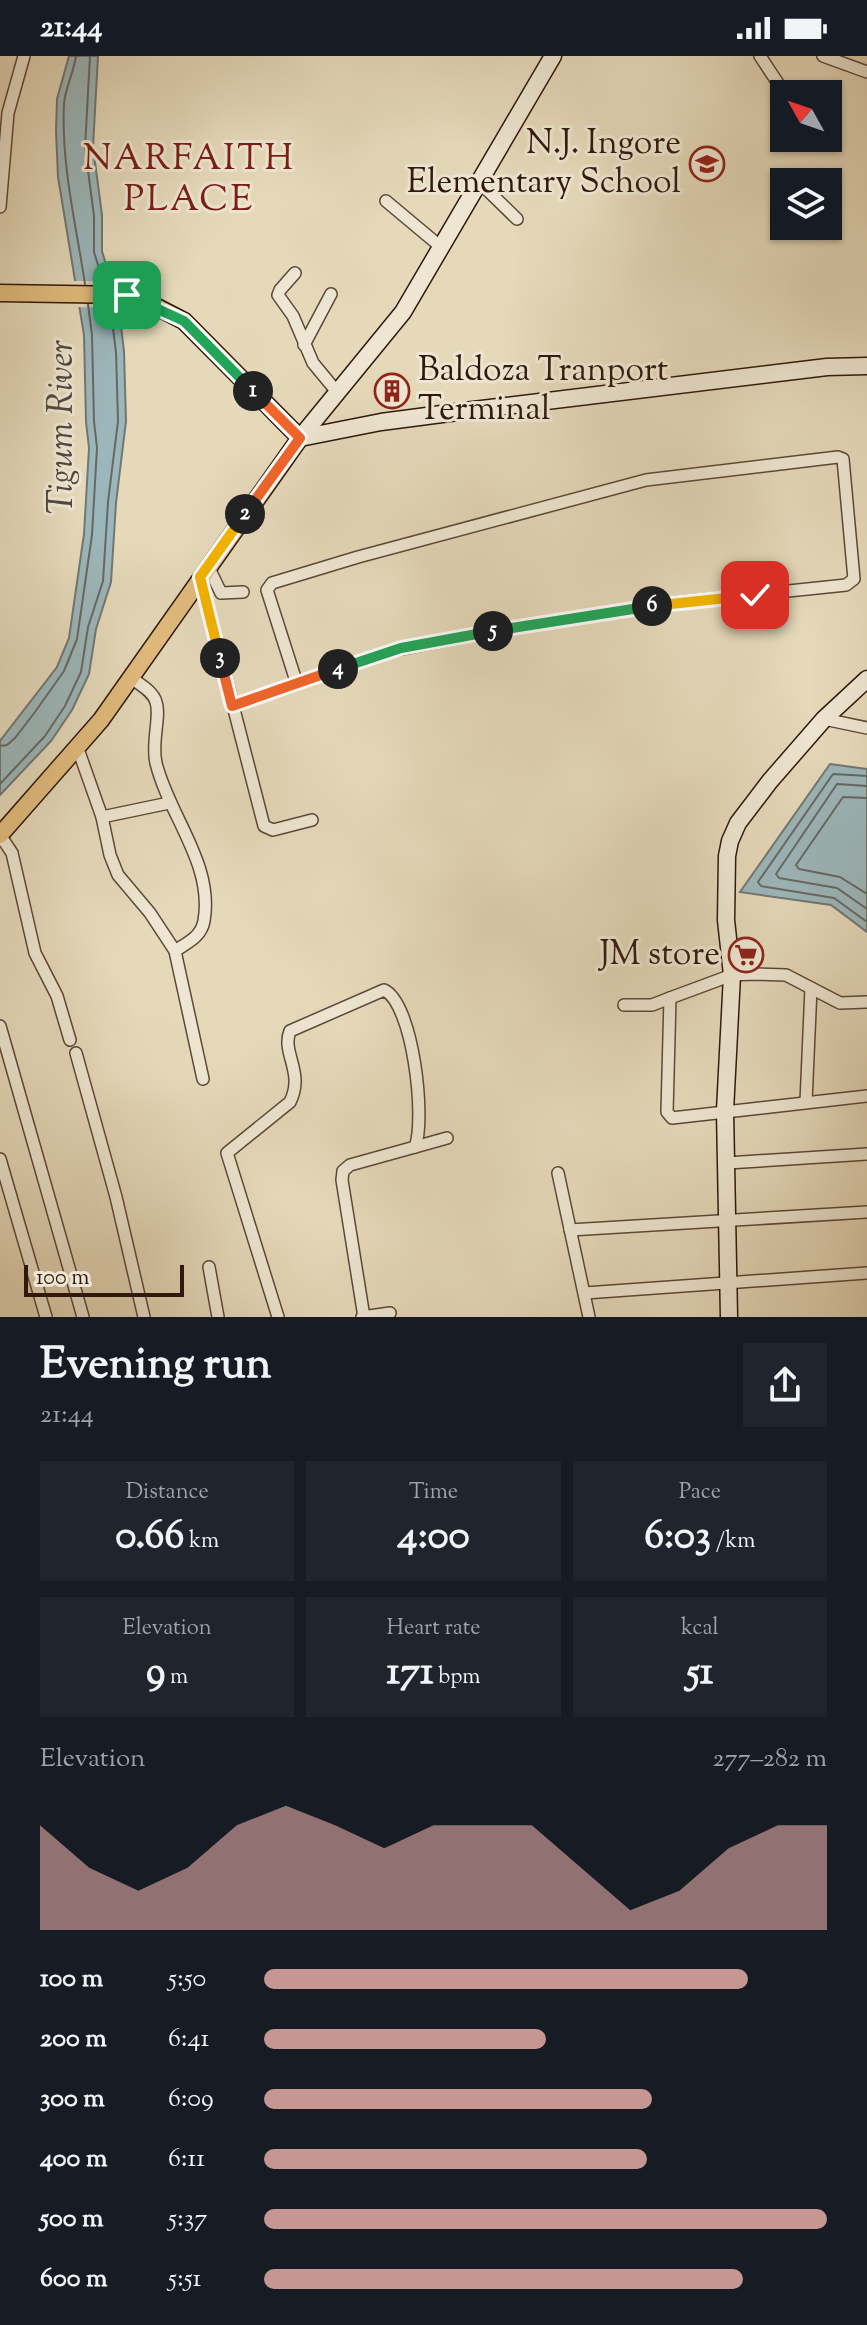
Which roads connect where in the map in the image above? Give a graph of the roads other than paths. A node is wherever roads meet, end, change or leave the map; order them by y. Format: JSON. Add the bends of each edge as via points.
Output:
{"nodes":[{"id":1,"x":24,"y":56,"type":"edge"},
{"id":2,"x":553,"y":56,"type":"edge"},
{"id":3,"x":760,"y":56,"type":"edge"},
{"id":4,"x":823,"y":56,"type":"edge"},
{"id":5,"x":867,"y":72,"type":"edge"},
{"id":6,"x":776,"y":80,"type":"edge"},
{"id":7,"x":479,"y":182,"type":"junction"},
{"id":8,"x":386,"y":201,"type":"dead end"},
{"id":9,"x":0,"y":207,"type":"edge"},
{"id":10,"x":517,"y":219,"type":"dead end"},
{"id":11,"x":441,"y":247,"type":"junction"},
{"id":12,"x":295,"y":273,"type":"dead end"},
{"id":13,"x":2,"y":293,"type":"edge"},
{"id":14,"x":331,"y":294,"type":"dead end"},
{"id":15,"x":304,"y":345,"type":"junction"},
{"id":16,"x":867,"y":366,"type":"edge"},
{"id":17,"x":337,"y":392,"type":"junction"},
{"id":18,"x":326,"y":406,"type":"junction"},
{"id":19,"x":338,"y":432,"type":"junction"},
{"id":20,"x":300,"y":438,"type":"junction"},
{"id":21,"x":204,"y":571,"type":"junction"},
{"id":22,"x":243,"y":592,"type":"dead end"},
{"id":23,"x":130,"y":677,"type":"junction"},
{"id":24,"x":867,"y":679,"type":"edge"},
{"id":25,"x":297,"y":684,"type":"junction"},
{"id":26,"x":232,"y":706,"type":"junction"},
{"id":27,"x":824,"y":719,"type":"junction"},
{"id":28,"x":867,"y":728,"type":"edge"},
{"id":29,"x":78,"y":749,"type":"junction"},
{"id":30,"x":169,"y":803,"type":"junction"},
{"id":31,"x":102,"y":817,"type":"junction"},
{"id":32,"x":312,"y":820,"type":"dead end"},
{"id":33,"x":0,"y":835,"type":"edge"},
{"id":34,"x":175,"y":951,"type":"junction"},
{"id":35,"x":732,"y":975,"type":"junction"},
{"id":36,"x":811,"y":988,"type":"junction"},
{"id":37,"x":670,"y":998,"type":"junction"},
{"id":38,"x":867,"y":1002,"type":"edge"},
{"id":39,"x":624,"y":1005,"type":"dead end"},
{"id":40,"x":0,"y":1026,"type":"edge"},
{"id":41,"x":70,"y":1040,"type":"dead end"},
{"id":42,"x":76,"y":1053,"type":"dead end"},
{"id":43,"x":203,"y":1079,"type":"dead end"},
{"id":44,"x":867,"y":1096,"type":"edge"},
{"id":45,"x":806,"y":1102,"type":"junction"},
{"id":46,"x":725,"y":1111,"type":"junction"},
{"id":47,"x":447,"y":1138,"type":"dead end"},
{"id":48,"x":415,"y":1147,"type":"junction"},
{"id":49,"x":867,"y":1154,"type":"edge"},
{"id":50,"x":0,"y":1159,"type":"edge"},
{"id":51,"x":727,"y":1163,"type":"junction"},
{"id":52,"x":558,"y":1173,"type":"dead end"},
{"id":53,"x":867,"y":1212,"type":"edge"},
{"id":54,"x":726,"y":1220,"type":"junction"},
{"id":55,"x":570,"y":1230,"type":"junction"},
{"id":56,"x":209,"y":1267,"type":"dead end"},
{"id":57,"x":867,"y":1273,"type":"edge"},
{"id":58,"x":728,"y":1281,"type":"junction"},
{"id":59,"x":585,"y":1293,"type":"junction"},
{"id":60,"x":390,"y":1313,"type":"dead end"},
{"id":61,"x":46,"y":1317,"type":"edge"},
{"id":62,"x":83,"y":1317,"type":"edge"},
{"id":63,"x":144,"y":1317,"type":"edge"},
{"id":64,"x":218,"y":1317,"type":"edge"},
{"id":65,"x":278,"y":1317,"type":"edge"},
{"id":66,"x":363,"y":1317,"type":"edge"},
{"id":67,"x":589,"y":1317,"type":"edge"},
{"id":68,"x":729,"y":1317,"type":"edge"}],
"edges":[{"from":1,"to":9,"type":"street","via":[[8,113]]},
{"from":2,"to":7,"type":"street"},
{"from":3,"to":6,"type":"street"},
{"from":4,"to":5,"type":"street"},
{"from":7,"to":10,"type":"street"},
{"from":7,"to":11,"type":"street"},
{"from":8,"to":11,"type":"street"},
{"from":11,"to":17,"type":"street","via":[[392,328]]},
{"from":12,"to":15,"type":"street","via":[[278,295]]},
{"from":13,"to":20,"type":"main road","via":[[127,295],[184,321]]},
{"from":14,"to":15,"type":"street"},
{"from":15,"to":17,"type":"street"},
{"from":16,"to":19,"type":"street","via":[[465,411]]},
{"from":17,"to":18,"type":"street"},
{"from":18,"to":19,"type":"street"},
{"from":18,"to":20,"type":"street"},
{"from":19,"to":20,"type":"street"},
{"from":20,"to":21,"type":"main road"},
{"from":21,"to":22,"type":"street","via":[[221,593]]},
{"from":21,"to":23,"type":"main road"},
{"from":21,"to":26,"type":"street"},
{"from":23,"to":29,"type":"main road"},
{"from":23,"to":30,"type":"street","via":[[157,704],[155,757]]},
{"from":24,"to":27,"type":"street"},
{"from":25,"to":25,"type":"street","via":[[392,651],[505,629],[663,604],[846,585],[854,579],[843,459],[646,480],[272,583],[267,590]]},
{"from":25,"to":26,"type":"street"},
{"from":26,"to":32,"type":"street","via":[[264,826],[273,830]]},
{"from":27,"to":28,"type":"street"},
{"from":27,"to":35,"type":"street","via":[[770,781],[730,841],[726,920]]},
{"from":29,"to":31,"type":"street"},
{"from":29,"to":33,"type":"main road"},
{"from":30,"to":31,"type":"street"},
{"from":30,"to":34,"type":"street","via":[[198,863],[205,918],[202,931]]},
{"from":31,"to":34,"type":"street","via":[[118,875]]},
{"from":33,"to":41,"type":"street","via":[[12,853],[35,953],[57,996]]},
{"from":34,"to":43,"type":"street"},
{"from":35,"to":36,"type":"street","via":[[786,975]]},
{"from":35,"to":37,"type":"street"},
{"from":35,"to":46,"type":"street"},
{"from":36,"to":38,"type":"street","via":[[842,1003]]},
{"from":36,"to":45,"type":"street"},
{"from":37,"to":39,"type":"street","via":[[652,1005]]},
{"from":37,"to":46,"type":"street","via":[[669,1115]]},
{"from":40,"to":62,"type":"street"},
{"from":42,"to":63,"type":"street"},
{"from":44,"to":45,"type":"street"},
{"from":45,"to":46,"type":"street"},
{"from":46,"to":51,"type":"street"},
{"from":47,"to":48,"type":"street"},
{"from":48,"to":65,"type":"street","via":[[420,1133],[414,1058],[397,999],[384,990],[370,994],[290,1031],[296,1091],[290,1102],[227,1153]]},
{"from":48,"to":66,"type":"street","via":[[343,1171]]},
{"from":49,"to":51,"type":"street"},
{"from":50,"to":61,"type":"street"},
{"from":51,"to":54,"type":"street"},
{"from":52,"to":55,"type":"street"},
{"from":53,"to":54,"type":"street"},
{"from":54,"to":55,"type":"street"},
{"from":54,"to":58,"type":"street"},
{"from":55,"to":59,"type":"street"},
{"from":56,"to":64,"type":"street"},
{"from":57,"to":58,"type":"street"},
{"from":58,"to":59,"type":"street"},
{"from":58,"to":68,"type":"street"},
{"from":59,"to":67,"type":"street"},
{"from":60,"to":66,"type":"street"}]}
